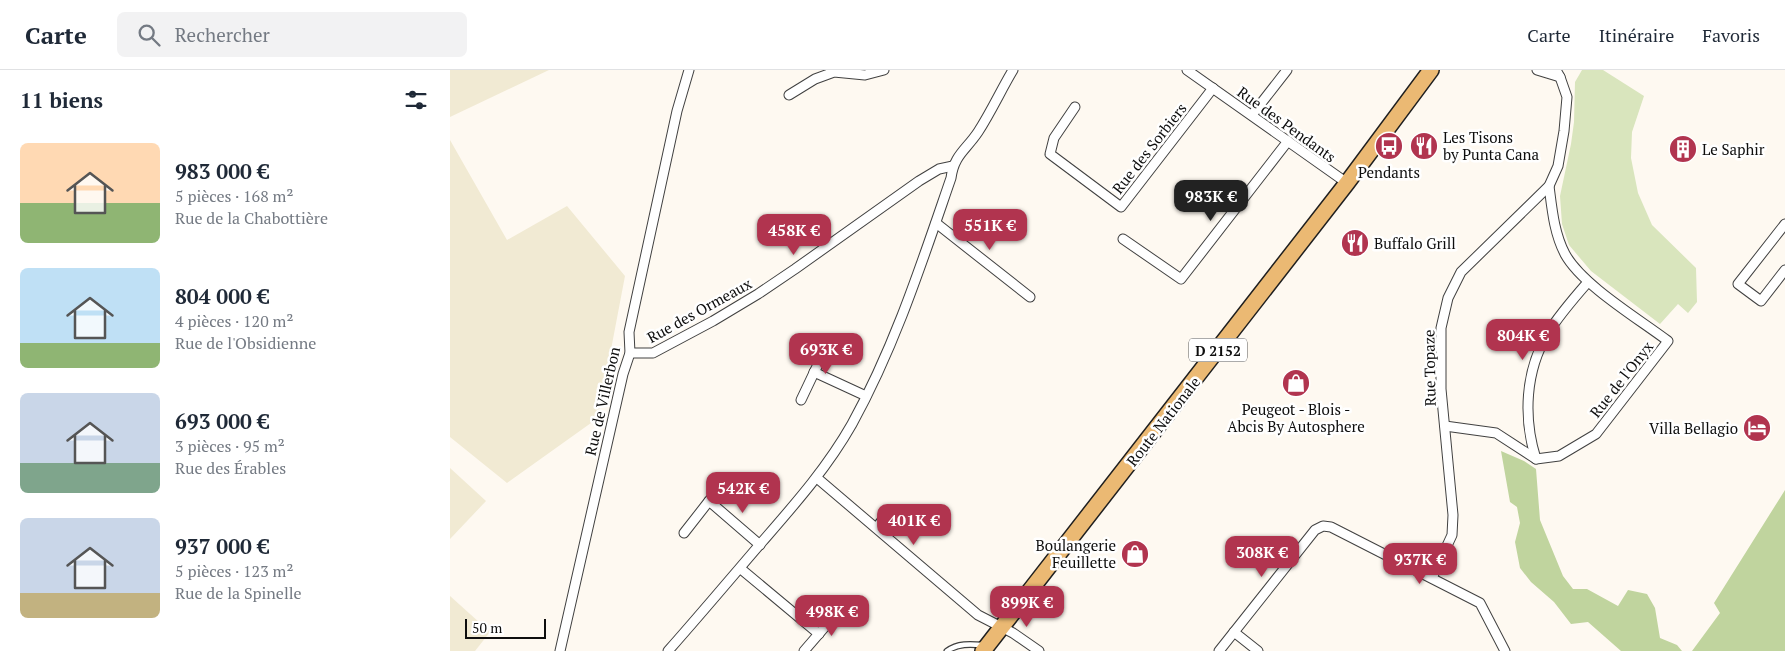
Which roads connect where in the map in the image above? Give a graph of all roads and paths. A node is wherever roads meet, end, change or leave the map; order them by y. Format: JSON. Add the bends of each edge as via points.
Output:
{"nodes":[{"id":1,"x":689,"y":70,"type":"edge"},
{"id":2,"x":884,"y":70,"type":"edge"},
{"id":3,"x":1013,"y":70,"type":"edge"},
{"id":4,"x":1187,"y":70,"type":"edge"},
{"id":5,"x":1287,"y":70,"type":"edge"},
{"id":6,"x":1432,"y":70,"type":"edge"},
{"id":7,"x":1537,"y":70,"type":"edge"},
{"id":8,"x":1561,"y":72,"type":"edge"},
{"id":9,"x":1213,"y":88,"type":"junction"},
{"id":10,"x":789,"y":95,"type":"dead end"},
{"id":11,"x":1074,"y":107,"type":"dead end"},
{"id":12,"x":1252,"y":115,"type":"junction"},
{"id":13,"x":1288,"y":141,"type":"junction"},
{"id":14,"x":953,"y":166,"type":"junction"},
{"id":15,"x":1346,"y":183,"type":"junction"},
{"id":16,"x":1549,"y":186,"type":"junction"},
{"id":17,"x":936,"y":223,"type":"junction"},
{"id":18,"x":1785,"y":224,"type":"edge"},
{"id":19,"x":1123,"y":239,"type":"dead end"},
{"id":20,"x":1785,"y":270,"type":"edge"},
{"id":21,"x":1588,"y":282,"type":"junction"},
{"id":22,"x":1030,"y":297,"type":"dead end"},
{"id":23,"x":830,"y":339,"type":"dead end"},
{"id":24,"x":630,"y":353,"type":"junction"},
{"id":25,"x":814,"y":372,"type":"junction"},
{"id":26,"x":866,"y":396,"type":"junction"},
{"id":27,"x":801,"y":400,"type":"dead end"},
{"id":28,"x":1445,"y":426,"type":"junction"},
{"id":29,"x":1536,"y":459,"type":"junction"},
{"id":30,"x":817,"y":478,"type":"junction"},
{"id":31,"x":722,"y":485,"type":"dead end"},
{"id":32,"x":709,"y":502,"type":"junction"},
{"id":33,"x":889,"y":509,"type":"dead end"},
{"id":34,"x":874,"y":527,"type":"junction"},
{"id":35,"x":684,"y":533,"type":"dead end"},
{"id":36,"x":760,"y":544,"type":"junction"},
{"id":37,"x":741,"y":569,"type":"junction"},
{"id":38,"x":1432,"y":578,"type":"junction"},
{"id":39,"x":842,"y":607,"type":"dead end"},
{"id":40,"x":1002,"y":627,"type":"junction"},
{"id":41,"x":1234,"y":632,"type":"junction"},
{"id":42,"x":820,"y":634,"type":"junction"},
{"id":43,"x":986,"y":648,"type":"edge"},
{"id":44,"x":560,"y":651,"type":"edge"},
{"id":45,"x":668,"y":651,"type":"edge"},
{"id":46,"x":804,"y":651,"type":"edge"},
{"id":47,"x":947,"y":651,"type":"edge"},
{"id":48,"x":1039,"y":651,"type":"edge"},
{"id":49,"x":1219,"y":651,"type":"edge"},
{"id":50,"x":1258,"y":651,"type":"edge"},
{"id":51,"x":1506,"y":651,"type":"edge"}],
"edges":[{"from":1,"to":24,"type":"street","name":"Rue de Villerbon","via":[[629,332]]},
{"from":2,"to":10,"type":"street","via":[[865,75],[834,72]]},
{"from":3,"to":14,"type":"street","via":[[978,132]]},
{"from":4,"to":9,"type":"street","name":"Rue des Pendants"},
{"from":5,"to":12,"type":"street"},
{"from":6,"to":15,"type":"main road","name":"Route Nationale","number":"D 2152"},
{"from":7,"to":8,"type":"street"},
{"from":8,"to":16,"type":"street","name":"Rue Topaze","via":[[1566,97],[1564,131],[1558,166]]},
{"from":9,"to":11,"type":"street","name":"Rue des Sorbiers","via":[[1121,207],[1050,154],[1054,138]]},
{"from":9,"to":12,"type":"street","name":"Rue des Pendants"},
{"from":12,"to":13,"type":"street","name":"Rue des Pendants"},
{"from":13,"to":15,"type":"street","name":"Rue des Pendants"},
{"from":13,"to":19,"type":"street","via":[[1182,279]]},
{"from":14,"to":17,"type":"street"},
{"from":14,"to":24,"type":"street","name":"Rue des Ormeaux","via":[[939,169],[919,181],[796,269],[712,321],[653,353]]},
{"from":15,"to":40,"type":"main road","name":"Route Nationale","number":"D 2152"},
{"from":16,"to":21,"type":"street","via":[[1554,225],[1566,254]]},
{"from":16,"to":28,"type":"street","name":"Rue Topaze","via":[[1461,272],[1448,298],[1441,328]]},
{"from":17,"to":22,"type":"street"},
{"from":17,"to":26,"type":"street","via":[[909,300]]},
{"from":18,"to":20,"type":"street","via":[[1738,284],[1761,301]]},
{"from":21,"to":29,"type":"street","via":[[1547,334],[1535,361],[1529,385],[1527,418]]},
{"from":21,"to":29,"type":"street","name":"Rue de l'Onyx","via":[[1668,341],[1596,434],[1559,456]]},
{"from":23,"to":25,"type":"street"},
{"from":24,"to":44,"type":"street","name":"Rue de Villerbon","via":[[622,374]]},
{"from":25,"to":26,"type":"street"},
{"from":25,"to":27,"type":"street"},
{"from":26,"to":30,"type":"street"},
{"from":28,"to":29,"type":"street","via":[[1496,433]]},
{"from":28,"to":38,"type":"street","name":"Rue Topaze","via":[[1452,534]]},
{"from":30,"to":34,"type":"street"},
{"from":30,"to":36,"type":"street"},
{"from":31,"to":32,"type":"street"},
{"from":32,"to":35,"type":"street"},
{"from":32,"to":36,"type":"street"},
{"from":33,"to":34,"type":"lane"},
{"from":34,"to":40,"type":"street","via":[[978,615]]},
{"from":36,"to":37,"type":"street"},
{"from":37,"to":42,"type":"street"},
{"from":37,"to":45,"type":"street"},
{"from":38,"to":41,"type":"street","via":[[1331,527],[1323,526],[1315,530]]},
{"from":38,"to":51,"type":"street","via":[[1480,603]]},
{"from":39,"to":42,"type":"street"},
{"from":40,"to":43,"type":"main road","name":"Route Nationale","number":"D 2152"},
{"from":40,"to":48,"type":"street"},
{"from":41,"to":49,"type":"street"},
{"from":41,"to":50,"type":"street"},
{"from":42,"to":46,"type":"street"},
{"from":43,"to":47,"type":"lane","via":[[966,644]]}]}
